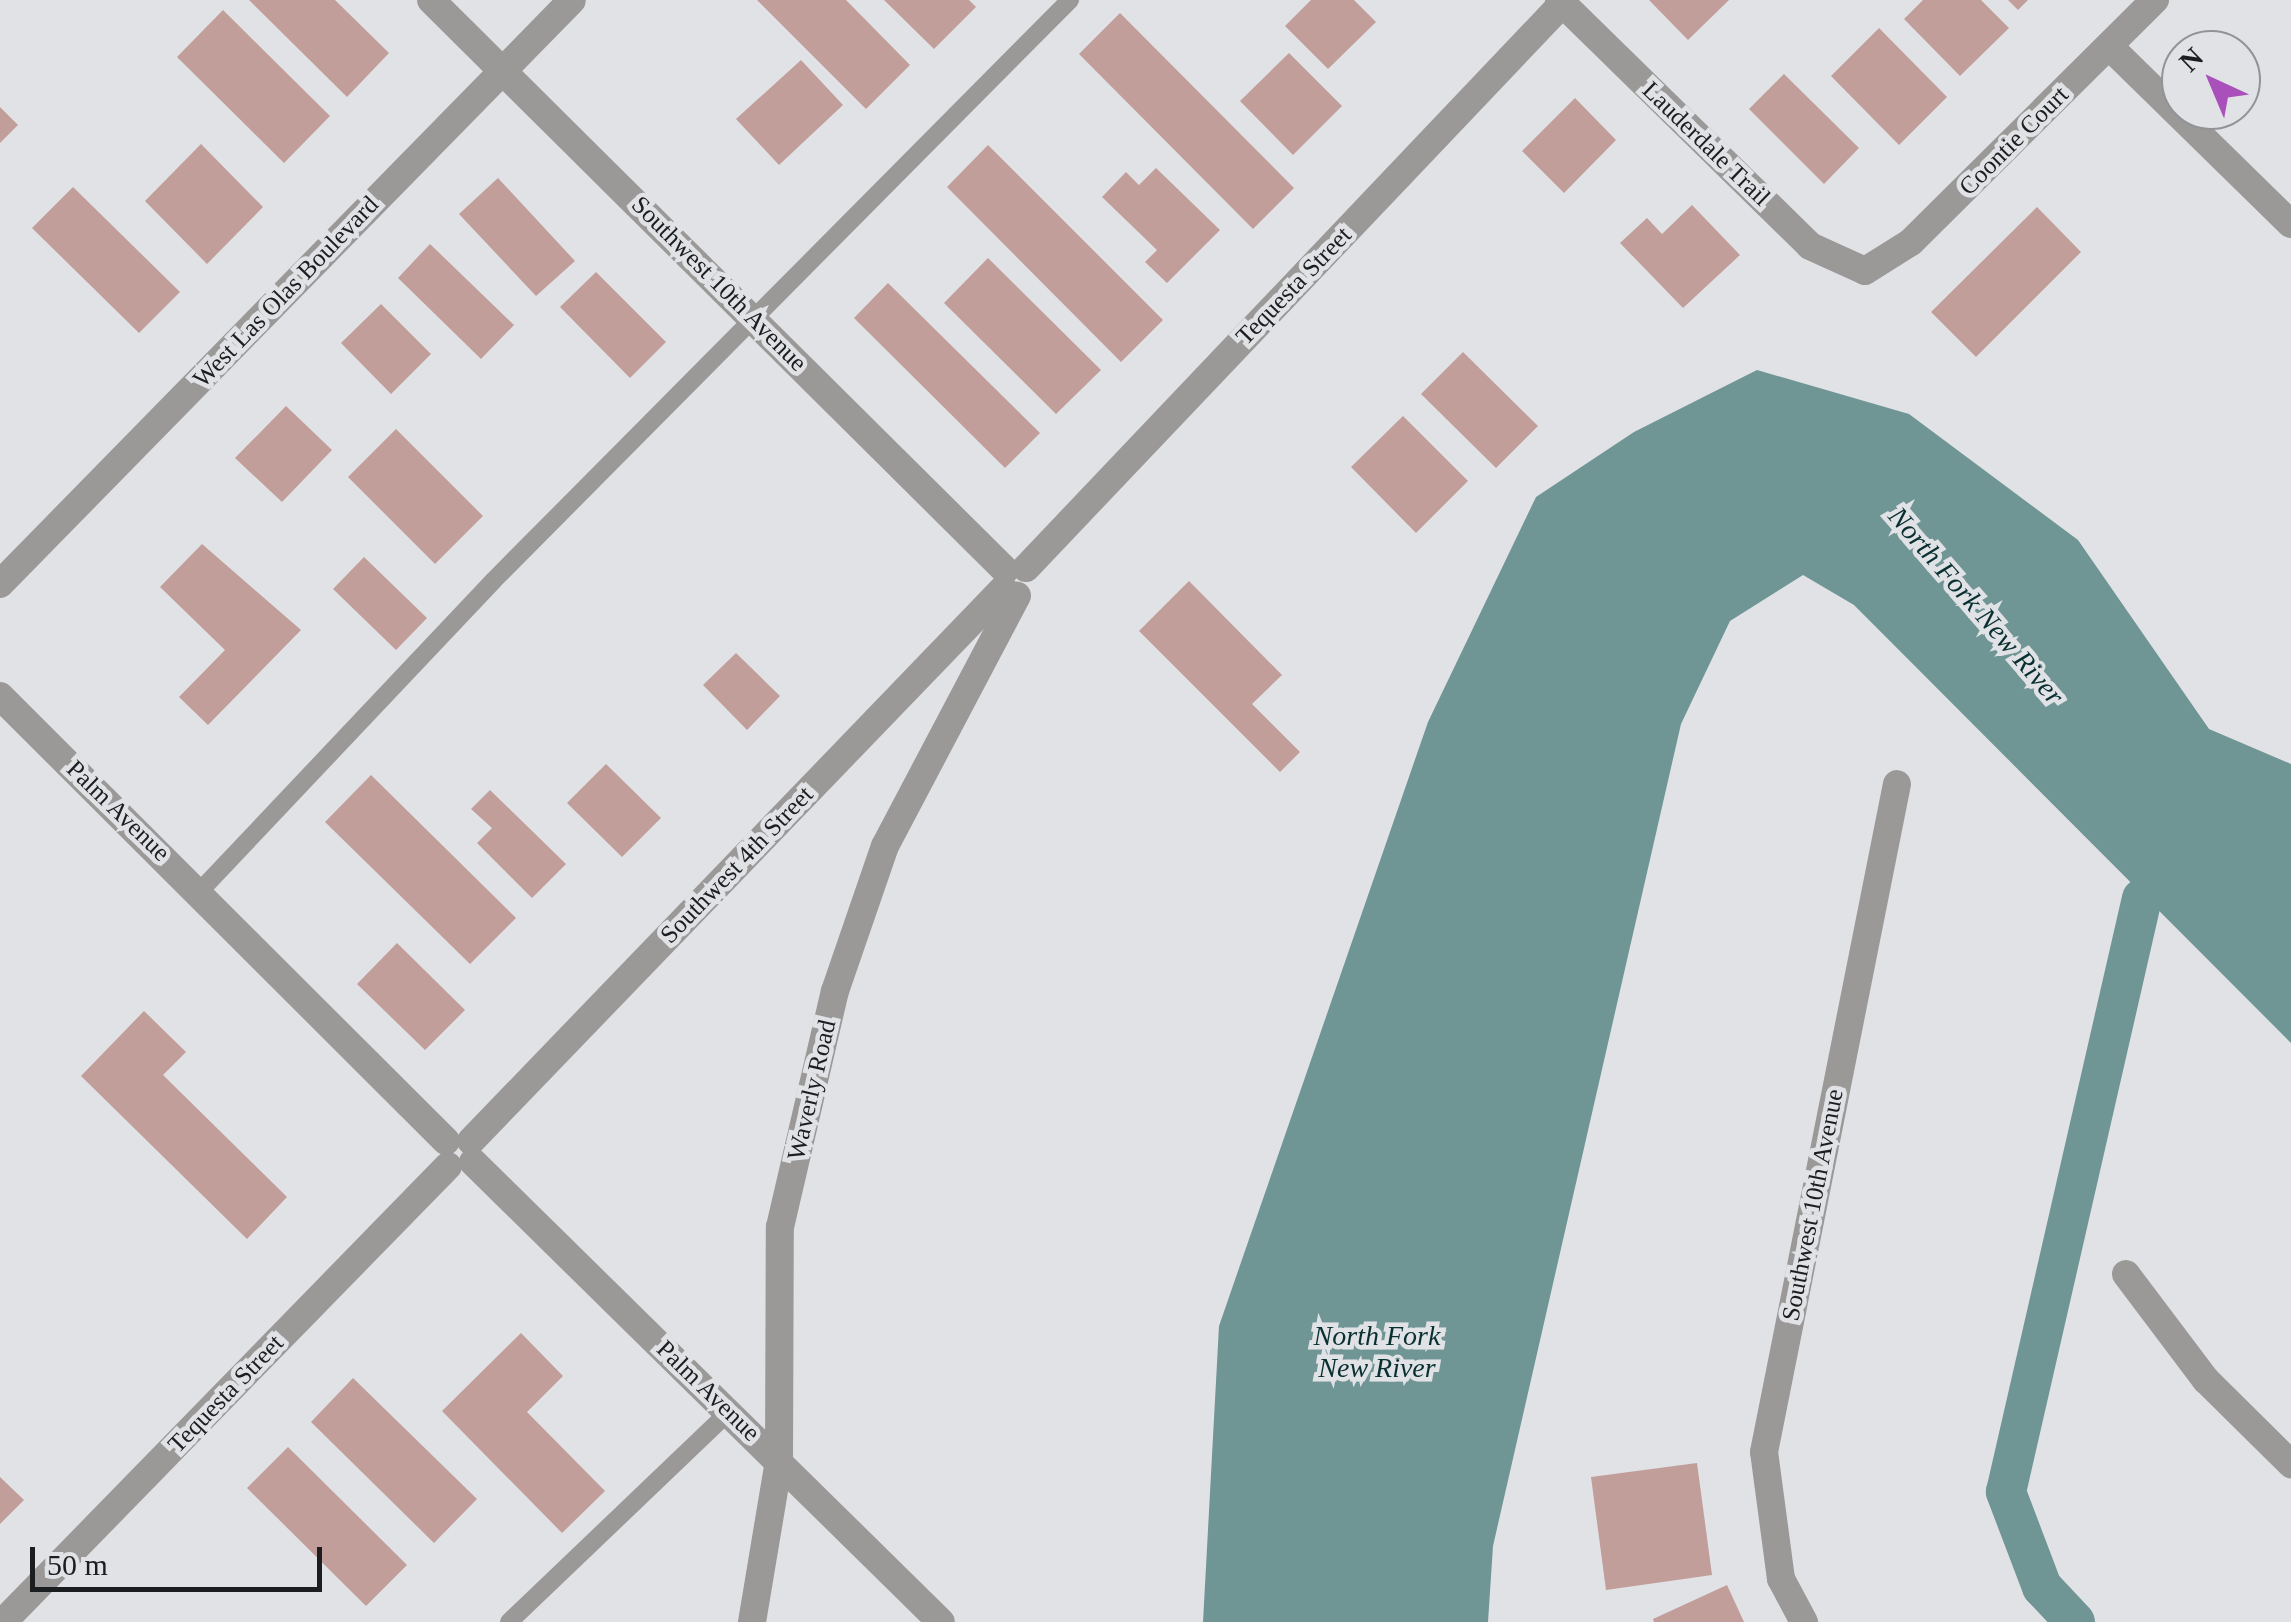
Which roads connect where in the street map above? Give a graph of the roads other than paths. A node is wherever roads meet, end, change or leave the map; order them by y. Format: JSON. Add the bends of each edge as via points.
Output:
{"nodes":[{"id":1,"x":431,"y":0,"type":"edge"},
{"id":2,"x":572,"y":0,"type":"edge"},
{"id":3,"x":1070,"y":0,"type":"edge"},
{"id":4,"x":2156,"y":0,"type":"edge"},
{"id":5,"x":1561,"y":2,"type":"edge"},
{"id":6,"x":2110,"y":46,"type":"junction"},
{"id":7,"x":504,"y":71,"type":"junction"},
{"id":8,"x":2291,"y":224,"type":"edge"},
{"id":9,"x":1866,"y":272,"type":"joint"},
{"id":10,"x":757,"y":321,"type":"junction"},
{"id":11,"x":1013,"y":581,"type":"junction"},
{"id":12,"x":0,"y":584,"type":"edge"},
{"id":13,"x":0,"y":696,"type":"edge"},
{"id":14,"x":1896,"y":784,"type":"dead end"},
{"id":15,"x":200,"y":891,"type":"junction"},
{"id":16,"x":459,"y":1153,"type":"junction"},
{"id":17,"x":2126,"y":1274,"type":"dead end"},
{"id":18,"x":730,"y":1412,"type":"junction"},
{"id":19,"x":779,"y":1461,"type":"junction"},
{"id":20,"x":2291,"y":1464,"type":"edge"},
{"id":21,"x":3,"y":1622,"type":"edge"},
{"id":22,"x":509,"y":1622,"type":"edge"},
{"id":23,"x":752,"y":1622,"type":"edge"},
{"id":24,"x":941,"y":1622,"type":"edge"},
{"id":25,"x":1804,"y":1622,"type":"edge"}],
"edges":[{"from":1,"to":7,"type":"street","name":"Southwest 10th Avenue"},
{"from":2,"to":7,"type":"street","name":"West Las Olas Boulevard"},
{"from":3,"to":10,"type":"lane"},
{"from":4,"to":6,"type":"street","name":"Coontie Court"},
{"from":5,"to":9,"type":"street","name":"Lauderdale Trail","via":[[1810,246]]},
{"from":5,"to":11,"type":"street","name":"Tequesta Street"},
{"from":6,"to":8,"type":"street"},
{"from":6,"to":9,"type":"street","name":"Coontie Court","via":[[1911,242]]},
{"from":7,"to":10,"type":"street","name":"Southwest 10th Avenue"},
{"from":7,"to":12,"type":"street","name":"West Las Olas Boulevard"},
{"from":10,"to":11,"type":"street","name":"Southwest 10th Avenue"},
{"from":10,"to":15,"type":"lane","via":[[494,581]]},
{"from":11,"to":16,"type":"street","name":"Southwest 4th Street"},
{"from":11,"to":19,"type":"street","name":"Waverly Road","via":[[885,846],[836,991],[780,1226]]},
{"from":13,"to":15,"type":"street","name":"Palm Avenue"},
{"from":14,"to":25,"type":"street","name":"Southwest 10th Avenue","via":[[1764,1452],[1781,1578]]},
{"from":15,"to":16,"type":"street","name":"Palm Avenue"},
{"from":16,"to":18,"type":"street","name":"Palm Avenue"},
{"from":16,"to":21,"type":"street","name":"Tequesta Street"},
{"from":17,"to":20,"type":"street","via":[[2206,1380]]},
{"from":18,"to":19,"type":"street","name":"Palm Avenue"},
{"from":18,"to":22,"type":"lane"},
{"from":19,"to":23,"type":"street","name":"Waverly Road"},
{"from":19,"to":24,"type":"street","name":"Palm Avenue"}]}
